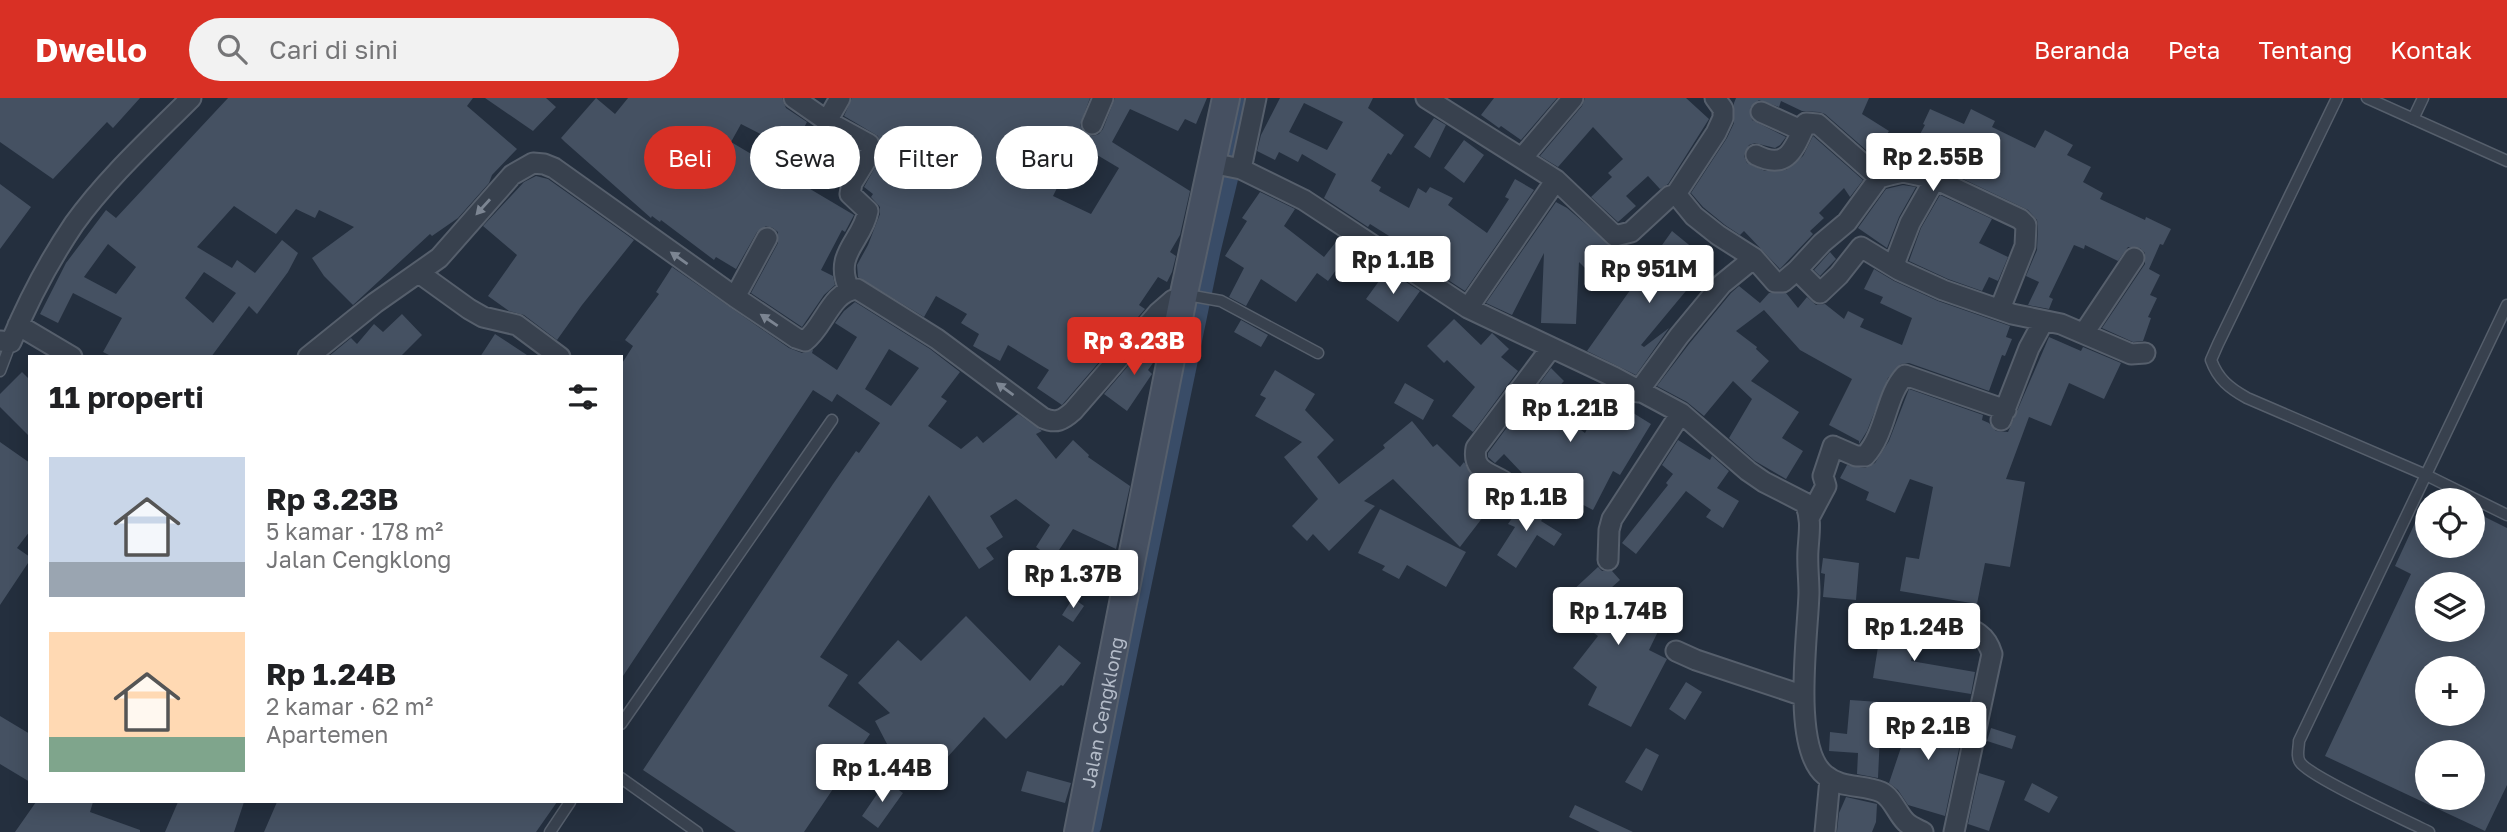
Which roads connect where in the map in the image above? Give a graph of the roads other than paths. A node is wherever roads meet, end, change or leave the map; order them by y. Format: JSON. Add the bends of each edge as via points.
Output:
{"nodes":[{"id":1,"x":191,"y":98,"type":"edge"},
{"id":2,"x":794,"y":98,"type":"edge"},
{"id":3,"x":840,"y":98,"type":"edge"},
{"id":4,"x":1103,"y":98,"type":"edge"},
{"id":5,"x":1226,"y":98,"type":"edge"},
{"id":6,"x":1256,"y":98,"type":"edge"},
{"id":7,"x":1426,"y":98,"type":"edge"},
{"id":8,"x":1573,"y":98,"type":"edge"},
{"id":9,"x":1715,"y":98,"type":"edge"},
{"id":10,"x":2336,"y":98,"type":"edge"},
{"id":11,"x":2367,"y":98,"type":"edge"},
{"id":12,"x":2423,"y":98,"type":"edge"},
{"id":13,"x":1761,"y":112,"type":"dead end"},
{"id":14,"x":2413,"y":119,"type":"junction"},
{"id":15,"x":827,"y":121,"type":"junction"},
{"id":16,"x":1806,"y":123,"type":"junction"},
{"id":17,"x":1092,"y":124,"type":"dead end"},
{"id":18,"x":1756,"y":155,"type":"dead end"},
{"id":19,"x":1522,"y":158,"type":"junction"},
{"id":20,"x":2507,"y":162,"type":"edge"},
{"id":21,"x":1226,"y":167,"type":"junction"},
{"id":22,"x":1879,"y":178,"type":"junction"},
{"id":23,"x":1936,"y":179,"type":"junction"},
{"id":24,"x":1556,"y":180,"type":"junction"},
{"id":25,"x":1676,"y":194,"type":"junction"},
{"id":26,"x":767,"y":238,"type":"dead end"},
{"id":27,"x":1754,"y":258,"type":"junction"},
{"id":28,"x":2134,"y":258,"type":"dead end"},
{"id":29,"x":1797,"y":270,"type":"junction"},
{"id":30,"x":1899,"y":270,"type":"junction"},
{"id":31,"x":419,"y":273,"type":"junction"},
{"id":32,"x":849,"y":289,"type":"junction"},
{"id":33,"x":735,"y":297,"type":"junction"},
{"id":34,"x":1188,"y":297,"type":"junction"},
{"id":35,"x":2507,"y":305,"type":"edge"},
{"id":36,"x":1468,"y":308,"type":"junction"},
{"id":37,"x":2000,"y":309,"type":"junction"},
{"id":38,"x":2043,"y":322,"type":"junction"},
{"id":39,"x":2084,"y":333,"type":"junction"},
{"id":40,"x":10,"y":336,"type":"edge"},
{"id":41,"x":1550,"y":348,"type":"junction"},
{"id":42,"x":1318,"y":353,"type":"dead end"},
{"id":43,"x":2145,"y":353,"type":"dead end"},
{"id":44,"x":66,"y":355,"type":"edge"},
{"id":45,"x":310,"y":355,"type":"edge"},
{"id":46,"x":557,"y":355,"type":"edge"},
{"id":47,"x":0,"y":371,"type":"edge"},
{"id":48,"x":1638,"y":392,"type":"junction"},
{"id":49,"x":1681,"y":414,"type":"junction"},
{"id":50,"x":832,"y":420,"type":"dead end"},
{"id":51,"x":2426,"y":475,"type":"junction"},
{"id":52,"x":1500,"y":494,"type":"dead end"},
{"id":53,"x":2507,"y":515,"type":"edge"},
{"id":54,"x":1809,"y":518,"type":"junction"},
{"id":55,"x":1608,"y":560,"type":"dead end"},
{"id":56,"x":1947,"y":621,"type":"dead end"},
{"id":57,"x":1676,"y":651,"type":"dead end"},
{"id":58,"x":1804,"y":696,"type":"junction"},
{"id":59,"x":623,"y":721,"type":"edge"},
{"id":60,"x":623,"y":779,"type":"edge"},
{"id":61,"x":1830,"y":779,"type":"junction"},
{"id":62,"x":569,"y":803,"type":"edge"},
{"id":63,"x":550,"y":832,"type":"edge"},
{"id":64,"x":697,"y":832,"type":"edge"},
{"id":65,"x":1078,"y":832,"type":"edge"},
{"id":66,"x":1825,"y":832,"type":"edge"},
{"id":67,"x":1923,"y":832,"type":"edge"},
{"id":68,"x":1954,"y":832,"type":"edge"},
{"id":69,"x":2429,"y":832,"type":"edge"}],
"edges":[{"from":1,"to":40,"type":"street","via":[[76,222]]},
{"from":2,"to":15,"type":"street"},
{"from":3,"to":15,"type":"street"},
{"from":4,"to":17,"type":"street"},
{"from":5,"to":21,"type":"main road","name":"Jalan Cengklong"},
{"from":6,"to":21,"type":"street"},
{"from":7,"to":19,"type":"street"},
{"from":8,"to":19,"type":"street"},
{"from":9,"to":25,"type":"street","via":[[1723,109],[1719,127]]},
{"from":10,"to":51,"type":"lane","via":[[2211,360],[2227,386],[2247,398]]},
{"from":11,"to":14,"type":"lane"},
{"from":12,"to":14,"type":"lane"},
{"from":13,"to":16,"type":"street","via":[[1794,127]]},
{"from":14,"to":20,"type":"lane"},
{"from":15,"to":32,"type":"street","via":[[862,139],[871,152],[850,194],[868,211],[847,252],[845,281]]},
{"from":16,"to":18,"type":"street","via":[[1784,159]]},
{"from":16,"to":22,"type":"street","via":[[1818,124]]},
{"from":19,"to":24,"type":"street"},
{"from":21,"to":34,"type":"main road","name":"Jalan Cengklong"},
{"from":21,"to":36,"type":"street","via":[[1304,200]]},
{"from":22,"to":23,"type":"street","via":[[1903,172]]},
{"from":22,"to":29,"type":"street","via":[[1847,222]]},
{"from":23,"to":30,"type":"street","via":[[1900,247],[1895,262]]},
{"from":23,"to":37,"type":"street","via":[[2026,225],[2025,246]]},
{"from":24,"to":25,"type":"street","via":[[1615,236],[1631,232]]},
{"from":24,"to":36,"type":"street"},
{"from":25,"to":27,"type":"street","via":[[1717,235]]},
{"from":26,"to":33,"type":"street"},
{"from":27,"to":29,"type":"street","via":[[1775,282],[1783,282]]},
{"from":27,"to":48,"type":"street","via":[[1722,284]]},
{"from":28,"to":39,"type":"street"},
{"from":29,"to":30,"type":"street","via":[[1820,293],[1861,247]]},
{"from":30,"to":37,"type":"street"},
{"from":33,"to":31,"type":"street","one_way":true,"via":[[554,168],[533,163],[512,175],[439,258]]},
{"from":31,"to":45,"type":"street"},
{"from":31,"to":46,"type":"street","via":[[468,309],[517,325]]},
{"from":32,"to":33,"type":"street","one_way":true,"via":[[805,341]]},
{"from":34,"to":32,"type":"street","one_way":true,"via":[[1173,300],[1158,313],[1073,411],[1054,422],[937,339],[866,293]]},
{"from":34,"to":42,"type":"lane","via":[[1215,299]]},
{"from":34,"to":65,"type":"main road","name":"Jalan Cengklong"},
{"from":35,"to":51,"type":"lane"},
{"from":36,"to":41,"type":"street"},
{"from":37,"to":38,"type":"street"},
{"from":38,"to":39,"type":"street"},
{"from":38,"to":54,"type":"street","via":[[2003,416],[1905,376],[1877,440],[1865,456],[1833,446],[1823,476],[1826,486]]},
{"from":39,"to":43,"type":"street","via":[[2131,354]]},
{"from":40,"to":44,"type":"street"},
{"from":40,"to":47,"type":"lane"},
{"from":41,"to":48,"type":"street"},
{"from":41,"to":52,"type":"street","via":[[1476,448],[1474,458],[1480,470],[1503,483]]},
{"from":48,"to":49,"type":"street"},
{"from":49,"to":54,"type":"street","via":[[1748,471],[1805,503]]},
{"from":49,"to":55,"type":"street","via":[[1612,519]]},
{"from":50,"to":59,"type":"lane"},
{"from":51,"to":53,"type":"lane"},
{"from":51,"to":69,"type":"lane","via":[[2305,725],[2298,760],[2329,783]]},
{"from":54,"to":58,"type":"street"},
{"from":56,"to":68,"type":"street","via":[[1988,640],[1992,654]]},
{"from":57,"to":58,"type":"street"},
{"from":58,"to":61,"type":"street","via":[[1813,757]]},
{"from":60,"to":64,"type":"lane"},
{"from":61,"to":66,"type":"street"},
{"from":61,"to":67,"type":"street","via":[[1882,793],[1904,820]]},
{"from":62,"to":63,"type":"lane"}]}
